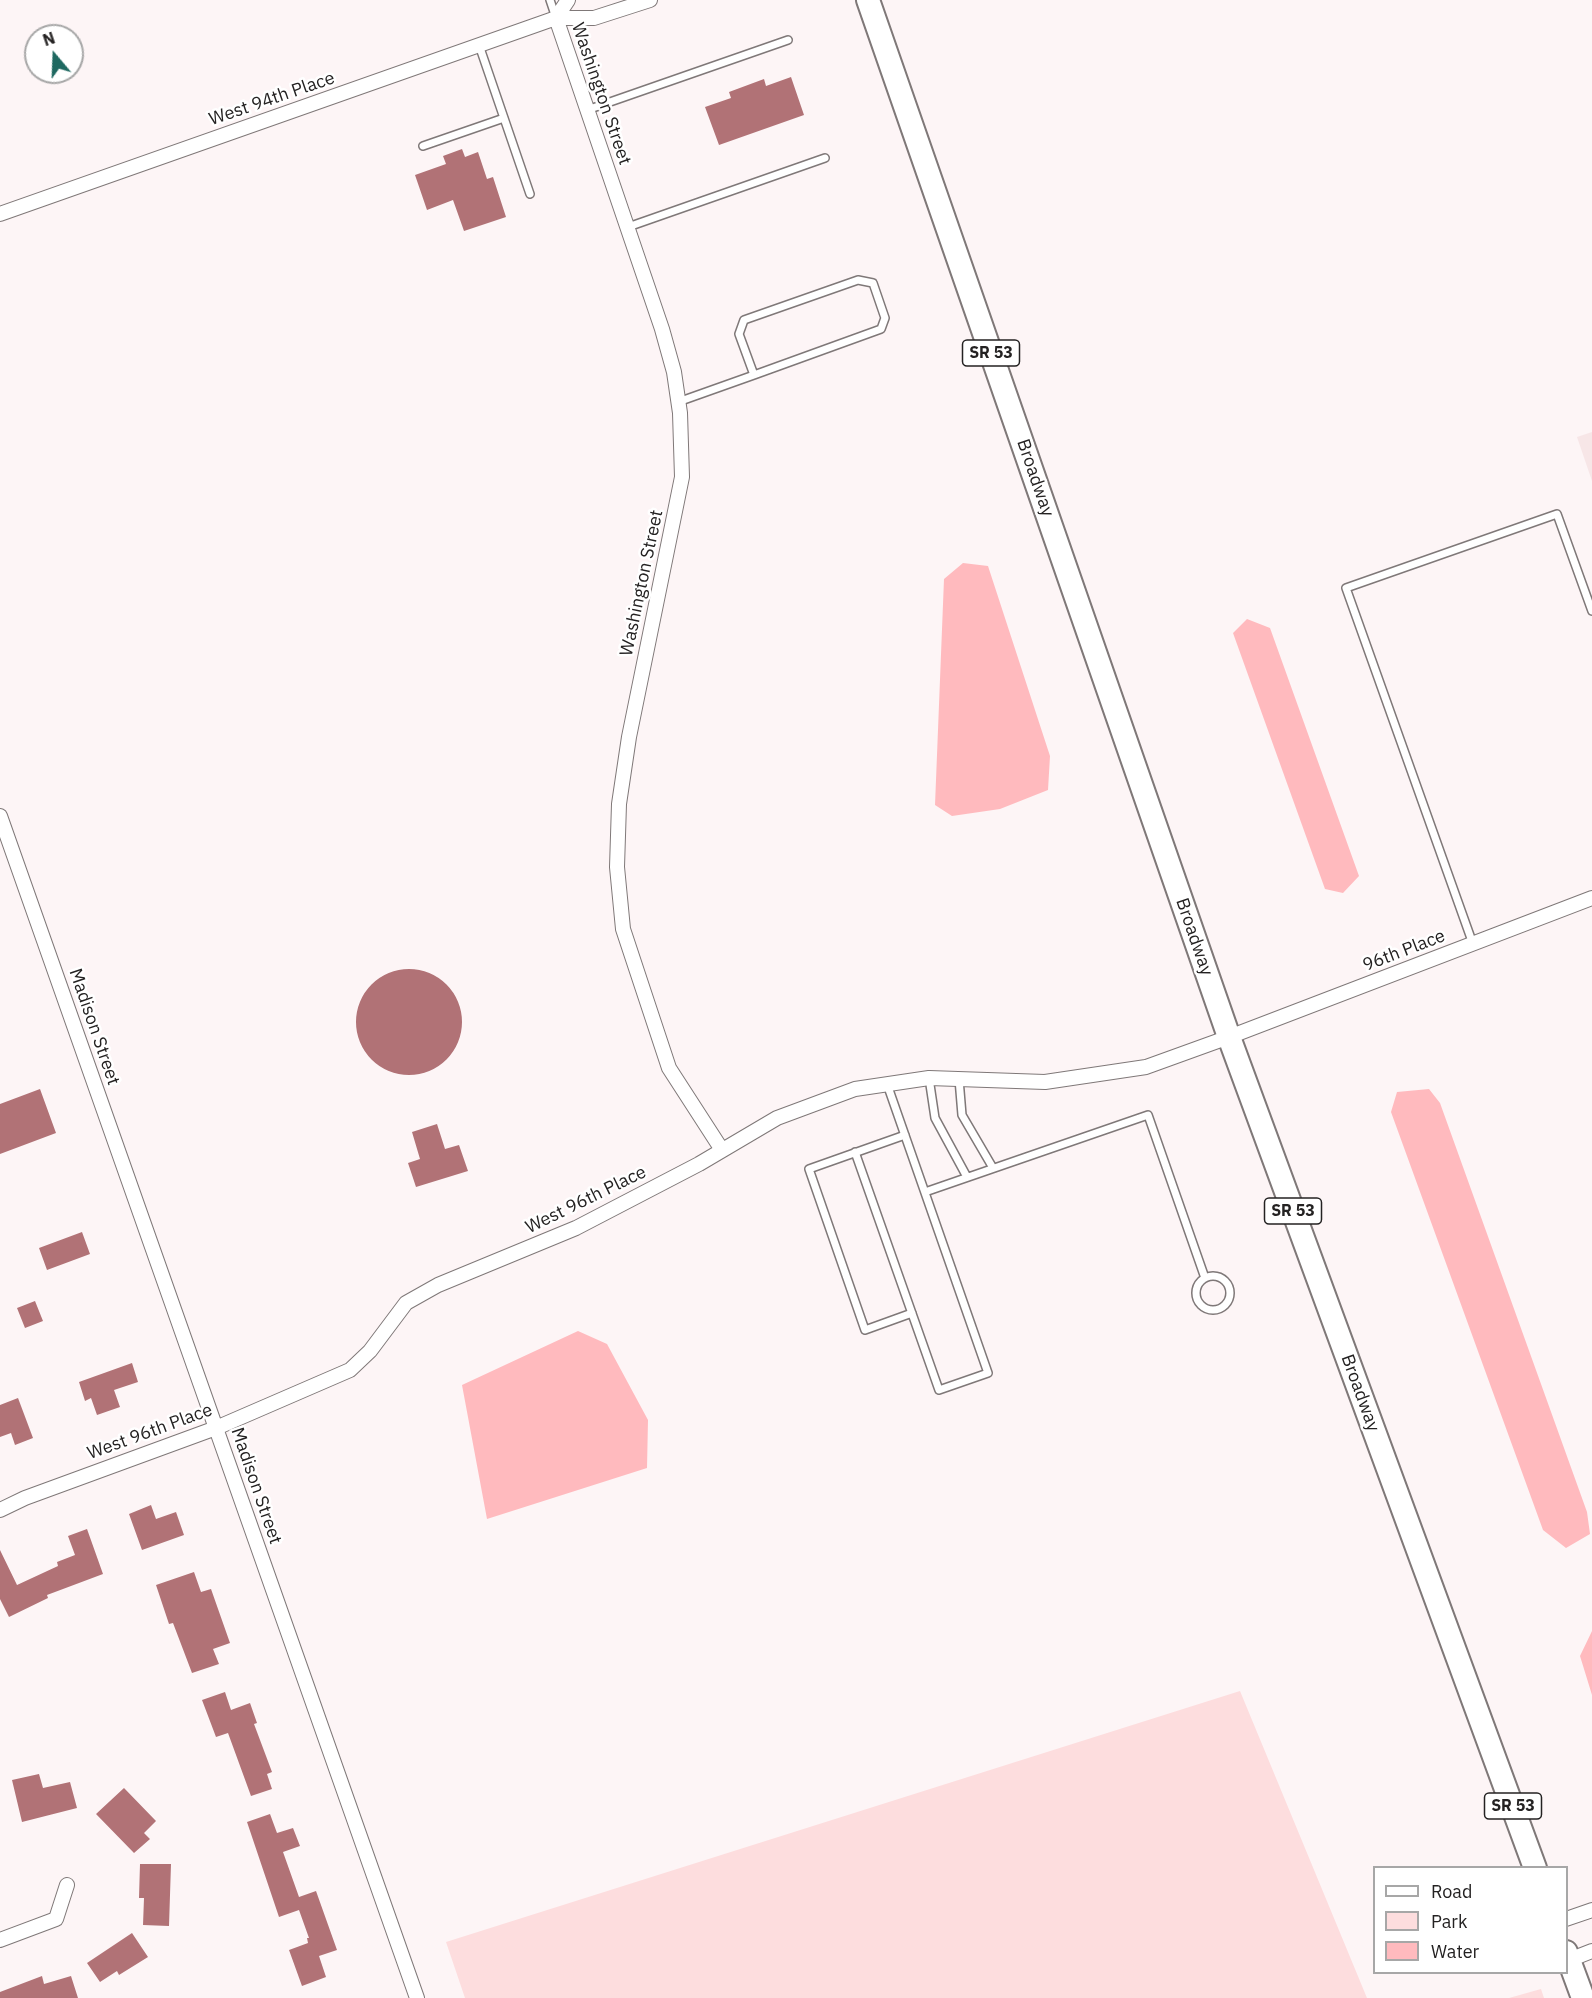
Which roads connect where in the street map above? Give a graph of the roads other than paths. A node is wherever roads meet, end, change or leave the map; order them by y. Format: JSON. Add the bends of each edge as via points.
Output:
{"nodes":[{"id":1,"x":550,"y":0,"type":"edge"},
{"id":2,"x":568,"y":0,"type":"edge"},
{"id":3,"x":650,"y":0,"type":"edge"},
{"id":4,"x":868,"y":0,"type":"edge"},
{"id":5,"x":555,"y":18,"type":"junction"},
{"id":6,"x":788,"y":40,"type":"dead end"},
{"id":7,"x":479,"y":45,"type":"junction"},
{"id":8,"x":587,"y":110,"type":"junction"},
{"id":9,"x":504,"y":118,"type":"junction"},
{"id":10,"x":423,"y":146,"type":"dead end"},
{"id":11,"x":825,"y":159,"type":"dead end"},
{"id":12,"x":530,"y":194,"type":"dead end"},
{"id":13,"x":0,"y":214,"type":"edge"},
{"id":14,"x":628,"y":227,"type":"junction"},
{"id":15,"x":754,"y":375,"type":"junction"},
{"id":16,"x":678,"y":402,"type":"junction"},
{"id":17,"x":1592,"y":611,"type":"edge"},
{"id":18,"x":0,"y":816,"type":"edge"},
{"id":19,"x":1592,"y":898,"type":"edge"},
{"id":20,"x":1473,"y":944,"type":"junction"},
{"id":21,"x":1229,"y":1037,"type":"junction"},
{"id":22,"x":929,"y":1078,"type":"junction"},
{"id":23,"x":958,"y":1079,"type":"junction"},
{"id":24,"x":887,"y":1084,"type":"junction"},
{"id":25,"x":905,"y":1135,"type":"junction"},
{"id":26,"x":722,"y":1150,"type":"junction"},
{"id":27,"x":855,"y":1152,"type":"junction"},
{"id":28,"x":993,"y":1168,"type":"junction"},
{"id":29,"x":967,"y":1177,"type":"junction"},
{"id":30,"x":925,"y":1192,"type":"junction"},
{"id":31,"x":1205,"y":1278,"type":"junction"},
{"id":32,"x":912,"y":1313,"type":"junction"},
{"id":33,"x":216,"y":1428,"type":"junction"},
{"id":34,"x":0,"y":1510,"type":"edge"},
{"id":35,"x":1535,"y":1866,"type":"edge"},
{"id":36,"x":67,"y":1885,"type":"dead end"},
{"id":37,"x":1592,"y":1910,"type":"edge"},
{"id":38,"x":1568,"y":1918,"type":"edge"},
{"id":39,"x":0,"y":1940,"type":"edge"},
{"id":40,"x":1592,"y":1951,"type":"edge"},
{"id":41,"x":1568,"y":1956,"type":"edge"},
{"id":42,"x":417,"y":1998,"type":"edge"},
{"id":43,"x":1583,"y":1998,"type":"edge"}],
"edges":[{"from":1,"to":5,"type":"lane"},
{"from":2,"to":5,"type":"street"},
{"from":3,"to":5,"type":"street","name":"West 94th Place","via":[[594,18]]},
{"from":4,"to":21,"type":"main road","name":"Broadway","number":"SR 53"},
{"from":5,"to":7,"type":"street","name":"West 94th Place"},
{"from":5,"to":8,"type":"street","name":"Washington Street"},
{"from":6,"to":8,"type":"lane"},
{"from":7,"to":9,"type":"lane"},
{"from":7,"to":13,"type":"street","name":"West 94th Place"},
{"from":8,"to":14,"type":"street","name":"Washington Street"},
{"from":9,"to":10,"type":"lane"},
{"from":9,"to":12,"type":"lane"},
{"from":11,"to":14,"type":"lane"},
{"from":14,"to":16,"type":"street","name":"Washington Street","via":[[662,329]]},
{"from":15,"to":15,"type":"lane","via":[[881,329],[885,318],[873,283],[858,280],[744,320],[739,334]]},
{"from":15,"to":16,"type":"lane"},
{"from":16,"to":26,"type":"street","name":"Washington Street","via":[[682,477],[629,737],[619,804],[617,867],[623,929],[669,1068]]},
{"from":17,"to":20,"type":"lane","via":[[1557,514],[1346,588]]},
{"from":18,"to":33,"type":"street","name":"Madison Street"},
{"from":19,"to":20,"type":"street","name":"96th Place"},
{"from":20,"to":21,"type":"street","name":"96th Place"},
{"from":21,"to":23,"type":"street","name":"West 96th Place","via":[[1146,1066],[1045,1082]]},
{"from":21,"to":35,"type":"main road","name":"Broadway","number":"SR 53"},
{"from":22,"to":23,"type":"street","name":"West 96th Place"},
{"from":22,"to":24,"type":"street","name":"West 96th Place"},
{"from":22,"to":29,"type":"lane","via":[[935,1118]]},
{"from":23,"to":28,"type":"lane","via":[[962,1115]]},
{"from":24,"to":25,"type":"lane"},
{"from":24,"to":26,"type":"street","name":"West 96th Place","via":[[855,1089],[777,1118]]},
{"from":25,"to":27,"type":"lane"},
{"from":25,"to":30,"type":"lane"},
{"from":26,"to":33,"type":"street","name":"West 96th Place","via":[[576,1228],[438,1285],[406,1303],[370,1351],[350,1370]]},
{"from":27,"to":32,"type":"lane"},
{"from":27,"to":32,"type":"lane","via":[[809,1169],[865,1330]]},
{"from":28,"to":29,"type":"lane"},
{"from":28,"to":31,"type":"lane","via":[[1148,1115]]},
{"from":29,"to":30,"type":"lane"},
{"from":30,"to":32,"type":"lane","via":[[988,1373],[939,1390]]},
{"from":31,"to":31,"type":"lane","via":[[1196,1290],[1198,1301],[1210,1310],[1221,1308],[1230,1294],[1227,1282],[1217,1276]]},
{"from":33,"to":34,"type":"street","name":"West 96th Place"},
{"from":33,"to":42,"type":"street","name":"Madison Street"},
{"from":36,"to":39,"type":"street","via":[[56,1919]]},
{"from":37,"to":38,"type":"street"},
{"from":40,"to":41,"type":"street"},
{"from":41,"to":43,"type":"main road"}]}
